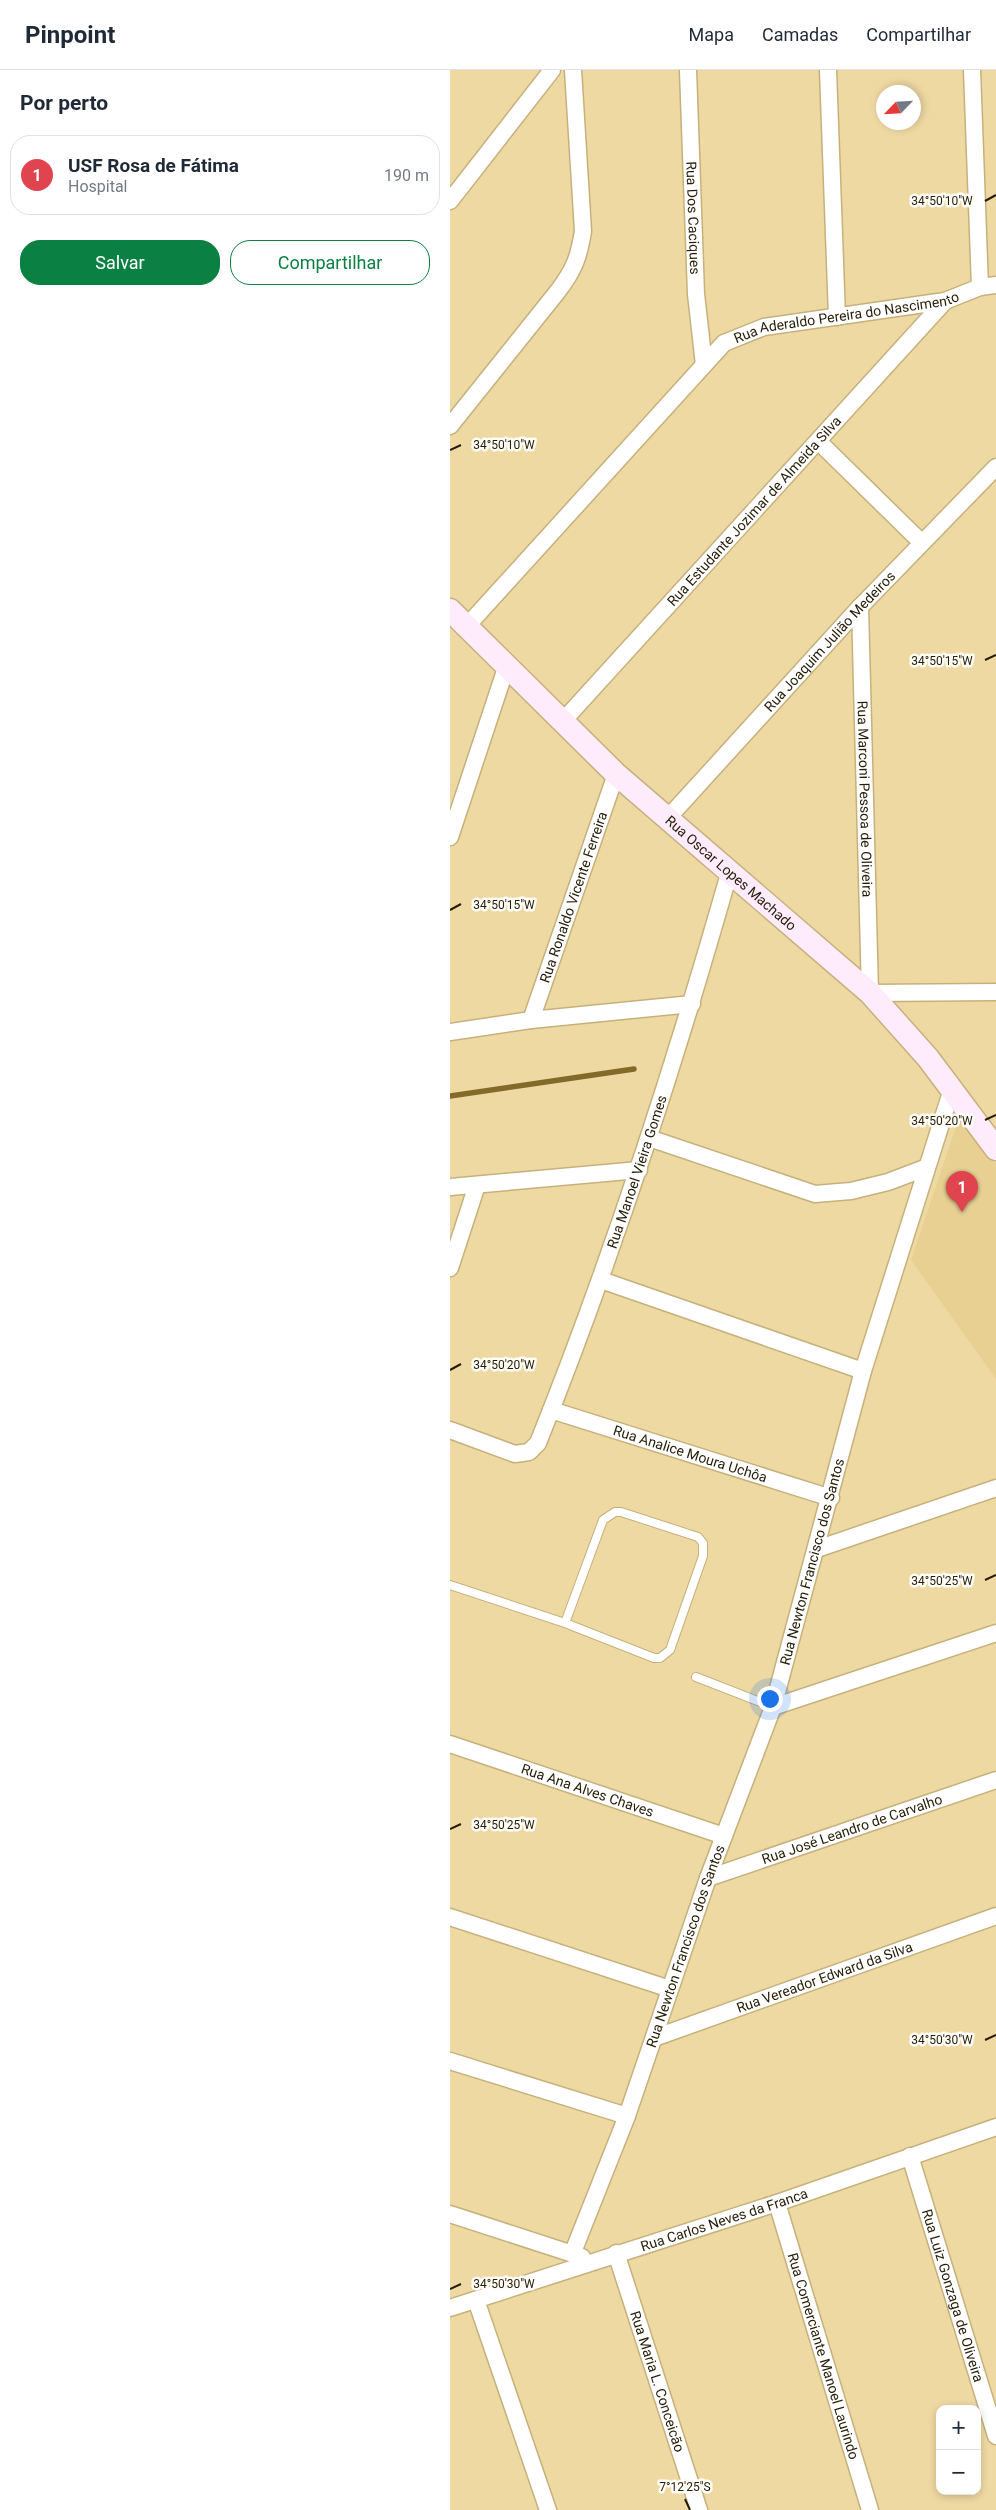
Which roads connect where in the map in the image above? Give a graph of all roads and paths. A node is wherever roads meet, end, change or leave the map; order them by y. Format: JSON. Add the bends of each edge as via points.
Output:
{"nodes":[{"id":1,"x":552,"y":70,"type":"edge"},
{"id":2,"x":573,"y":70,"type":"edge"},
{"id":3,"x":688,"y":70,"type":"edge"},
{"id":4,"x":828,"y":70,"type":"edge"},
{"id":5,"x":972,"y":70,"type":"edge"},
{"id":6,"x":450,"y":201,"type":"edge"},
{"id":7,"x":988,"y":286,"type":"edge"},
{"id":8,"x":945,"y":301,"type":"junction"},
{"id":9,"x":836,"y":317,"type":"junction"},
{"id":10,"x":704,"y":365,"type":"junction"},
{"id":11,"x":450,"y":426,"type":"edge"},
{"id":12,"x":819,"y":442,"type":"junction"},
{"id":13,"x":996,"y":467,"type":"edge"},
{"id":14,"x":921,"y":542,"type":"junction"},
{"id":15,"x":860,"y":607,"type":"junction"},
{"id":16,"x":450,"y":610,"type":"edge"},
{"id":17,"x":467,"y":626,"type":"junction"},
{"id":18,"x":506,"y":668,"type":"junction"},
{"id":19,"x":563,"y":721,"type":"junction"},
{"id":20,"x":616,"y":774,"type":"junction"},
{"id":21,"x":668,"y":819,"type":"junction"},
{"id":22,"x":450,"y":837,"type":"edge"},
{"id":23,"x":730,"y":870,"type":"junction"},
{"id":24,"x":996,"y":992,"type":"edge"},
{"id":25,"x":870,"y":993,"type":"junction"},
{"id":26,"x":692,"y":1004,"type":"junction"},
{"id":27,"x":531,"y":1020,"type":"junction"},
{"id":28,"x":450,"y":1032,"type":"edge"},
{"id":29,"x":952,"y":1089,"type":"junction"},
{"id":30,"x":649,"y":1138,"type":"junction"},
{"id":31,"x":996,"y":1149,"type":"edge"},
{"id":32,"x":925,"y":1168,"type":"junction"},
{"id":33,"x":639,"y":1170,"type":"junction"},
{"id":34,"x":477,"y":1185,"type":"junction"},
{"id":35,"x":450,"y":1187,"type":"edge"},
{"id":36,"x":450,"y":1268,"type":"edge"},
{"id":37,"x":601,"y":1280,"type":"junction"},
{"id":38,"x":863,"y":1372,"type":"junction"},
{"id":39,"x":551,"y":1410,"type":"junction"},
{"id":40,"x":450,"y":1430,"type":"edge"},
{"id":41,"x":996,"y":1488,"type":"edge"},
{"id":42,"x":831,"y":1498,"type":"junction"},
{"id":43,"x":817,"y":1548,"type":"junction"},
{"id":44,"x":450,"y":1585,"type":"edge"},
{"id":45,"x":565,"y":1623,"type":"junction"},
{"id":46,"x":996,"y":1633,"type":"edge"},
{"id":47,"x":696,"y":1677,"type":"dead end"},
{"id":48,"x":774,"y":1707,"type":"junction"},
{"id":49,"x":450,"y":1744,"type":"edge"},
{"id":50,"x":996,"y":1780,"type":"edge"},
{"id":51,"x":724,"y":1836,"type":"junction"},
{"id":52,"x":708,"y":1878,"type":"junction"},
{"id":53,"x":996,"y":1916,"type":"edge"},
{"id":54,"x":450,"y":1917,"type":"edge"},
{"id":55,"x":670,"y":1990,"type":"junction"},
{"id":56,"x":654,"y":2038,"type":"junction"},
{"id":57,"x":450,"y":2061,"type":"edge"},
{"id":58,"x":627,"y":2116,"type":"junction"},
{"id":59,"x":996,"y":2127,"type":"edge"},
{"id":60,"x":910,"y":2156,"type":"junction"},
{"id":61,"x":777,"y":2203,"type":"junction"},
{"id":62,"x":450,"y":2214,"type":"edge"},
{"id":63,"x":572,"y":2252,"type":"junction"},
{"id":64,"x":616,"y":2253,"type":"junction"},
{"id":65,"x":594,"y":2261,"type":"junction"},
{"id":66,"x":476,"y":2300,"type":"junction"},
{"id":67,"x":450,"y":2308,"type":"edge"},
{"id":68,"x":996,"y":2436,"type":"edge"},
{"id":69,"x":548,"y":2510,"type":"edge"},
{"id":70,"x":699,"y":2510,"type":"edge"},
{"id":71,"x":870,"y":2510,"type":"edge"}],
"edges":[{"from":1,"to":6,"type":"street"},
{"from":2,"to":11,"type":"street","via":[[583,231],[579,256],[571,274]]},
{"from":3,"to":10,"type":"street","name":"Rua Dos Caciques","via":[[696,294]]},
{"from":4,"to":9,"type":"street"},
{"from":5,"to":7,"type":"street"},
{"from":7,"to":8,"type":"street","name":"Rua Aderaldo Pereira do Nascimento"},
{"from":8,"to":9,"type":"street","name":"Rua Aderaldo Pereira do Nascimento"},
{"from":8,"to":12,"type":"street","name":"Rua Estudante Jozimar de Almeida Silva"},
{"from":9,"to":10,"type":"street","name":"Rua Aderaldo Pereira do Nascimento","via":[[764,327],[742,334],[724,343]]},
{"from":10,"to":17,"type":"street","name":"Rua Aderaldo Pereira do Nascimento"},
{"from":12,"to":14,"type":"street"},
{"from":12,"to":19,"type":"street","name":"Rua Estudante Jozimar de Almeida Silva"},
{"from":13,"to":14,"type":"street","name":"Rua Joaquim Julião Medeiros"},
{"from":14,"to":15,"type":"street","name":"Rua Joaquim Julião Medeiros"},
{"from":15,"to":21,"type":"street","name":"Rua Joaquim Julião Medeiros"},
{"from":15,"to":25,"type":"street","name":"Rua Marconi Pessoa de Oliveira"},
{"from":16,"to":17,"type":"street","name":"Rua Oscar Lopes Machado"},
{"from":17,"to":18,"type":"street","name":"Rua Oscar Lopes Machado"},
{"from":18,"to":19,"type":"street","name":"Rua Oscar Lopes Machado"},
{"from":18,"to":22,"type":"street"},
{"from":19,"to":20,"type":"street","name":"Rua Oscar Lopes Machado"},
{"from":20,"to":21,"type":"street","name":"Rua Oscar Lopes Machado"},
{"from":20,"to":27,"type":"street","name":"Rua Ronaldo Vicente Ferreira"},
{"from":21,"to":23,"type":"street","name":"Rua Oscar Lopes Machado"},
{"from":23,"to":25,"type":"street","name":"Rua Oscar Lopes Machado"},
{"from":23,"to":26,"type":"street","name":"Rua Manoel Vieira Gomes"},
{"from":24,"to":25,"type":"street"},
{"from":25,"to":29,"type":"street","name":"Rua Oscar Lopes Machado","via":[[896,1019]]},
{"from":26,"to":27,"type":"street"},
{"from":26,"to":30,"type":"street","name":"Rua Manoel Vieira Gomes"},
{"from":27,"to":28,"type":"street"},
{"from":29,"to":31,"type":"street","name":"Rua Oscar Lopes Machado"},
{"from":29,"to":32,"type":"street","name":"Rua Newton Francisco dos Santos"},
{"from":30,"to":32,"type":"street","via":[[815,1194],[851,1192]]},
{"from":30,"to":33,"type":"street","name":"Rua Manoel Vieira Gomes"},
{"from":32,"to":38,"type":"street","name":"Rua Newton Francisco dos Santos"},
{"from":33,"to":34,"type":"street"},
{"from":33,"to":37,"type":"street","name":"Rua Manoel Vieira Gomes"},
{"from":34,"to":35,"type":"street"},
{"from":34,"to":36,"type":"street"},
{"from":37,"to":38,"type":"street"},
{"from":37,"to":39,"type":"street","name":"Rua Manoel Vieira Gomes"},
{"from":38,"to":42,"type":"street","name":"Rua Newton Francisco dos Santos"},
{"from":39,"to":40,"type":"street","name":"Rua Manoel Vieira Gomes","via":[[534,1448],[524,1454],[515,1454]]},
{"from":39,"to":42,"type":"street","name":"Rua Analice Moura Uchôa"},
{"from":41,"to":43,"type":"street"},
{"from":42,"to":43,"type":"street","name":"Rua Newton Francisco dos Santos"},
{"from":43,"to":48,"type":"street","name":"Rua Newton Francisco dos Santos"},
{"from":44,"to":45,"type":"lane"},
{"from":45,"to":45,"type":"lane","via":[[660,1658],[670,1650],[704,1556],[703,1543],[698,1537],[621,1512],[609,1515],[603,1520]]},
{"from":46,"to":48,"type":"street"},
{"from":47,"to":48,"type":"lane"},
{"from":48,"to":51,"type":"street","name":"Rua Newton Francisco dos Santos"},
{"from":49,"to":51,"type":"street","name":"Rua Ana Alves Chaves"},
{"from":50,"to":52,"type":"street","name":"Rua José Leandro de Carvalho"},
{"from":51,"to":52,"type":"street","name":"Rua Newton Francisco dos Santos"},
{"from":52,"to":55,"type":"street","name":"Rua Newton Francisco dos Santos"},
{"from":53,"to":56,"type":"street","name":"Rua Vereador Edward da Silva"},
{"from":54,"to":55,"type":"street"},
{"from":55,"to":56,"type":"street","name":"Rua Newton Francisco dos Santos"},
{"from":56,"to":58,"type":"street","name":"Rua Newton Francisco dos Santos"},
{"from":57,"to":58,"type":"street"},
{"from":58,"to":63,"type":"street","name":"Rua Newton Francisco dos Santos"},
{"from":59,"to":60,"type":"street","name":"Rua Carlos Neves da Franca"},
{"from":60,"to":61,"type":"street","name":"Rua Carlos Neves da Franca"},
{"from":60,"to":68,"type":"street","name":"Rua Luiz Gonzaga de Oliveira"},
{"from":61,"to":64,"type":"street","name":"Rua Carlos Neves da Franca"},
{"from":61,"to":71,"type":"street","name":"Rua Comerciante Manoel Laurindo"},
{"from":62,"to":63,"type":"street"},
{"from":63,"to":65,"type":"street"},
{"from":64,"to":65,"type":"street","name":"Rua Carlos Neves da Franca"},
{"from":64,"to":70,"type":"street","name":"Rua Maria L. Conceicão"},
{"from":65,"to":66,"type":"street","name":"Rua Carlos Neves da Franca"},
{"from":66,"to":67,"type":"street","name":"Rua Carlos Neves da Franca"},
{"from":66,"to":69,"type":"street"}]}
